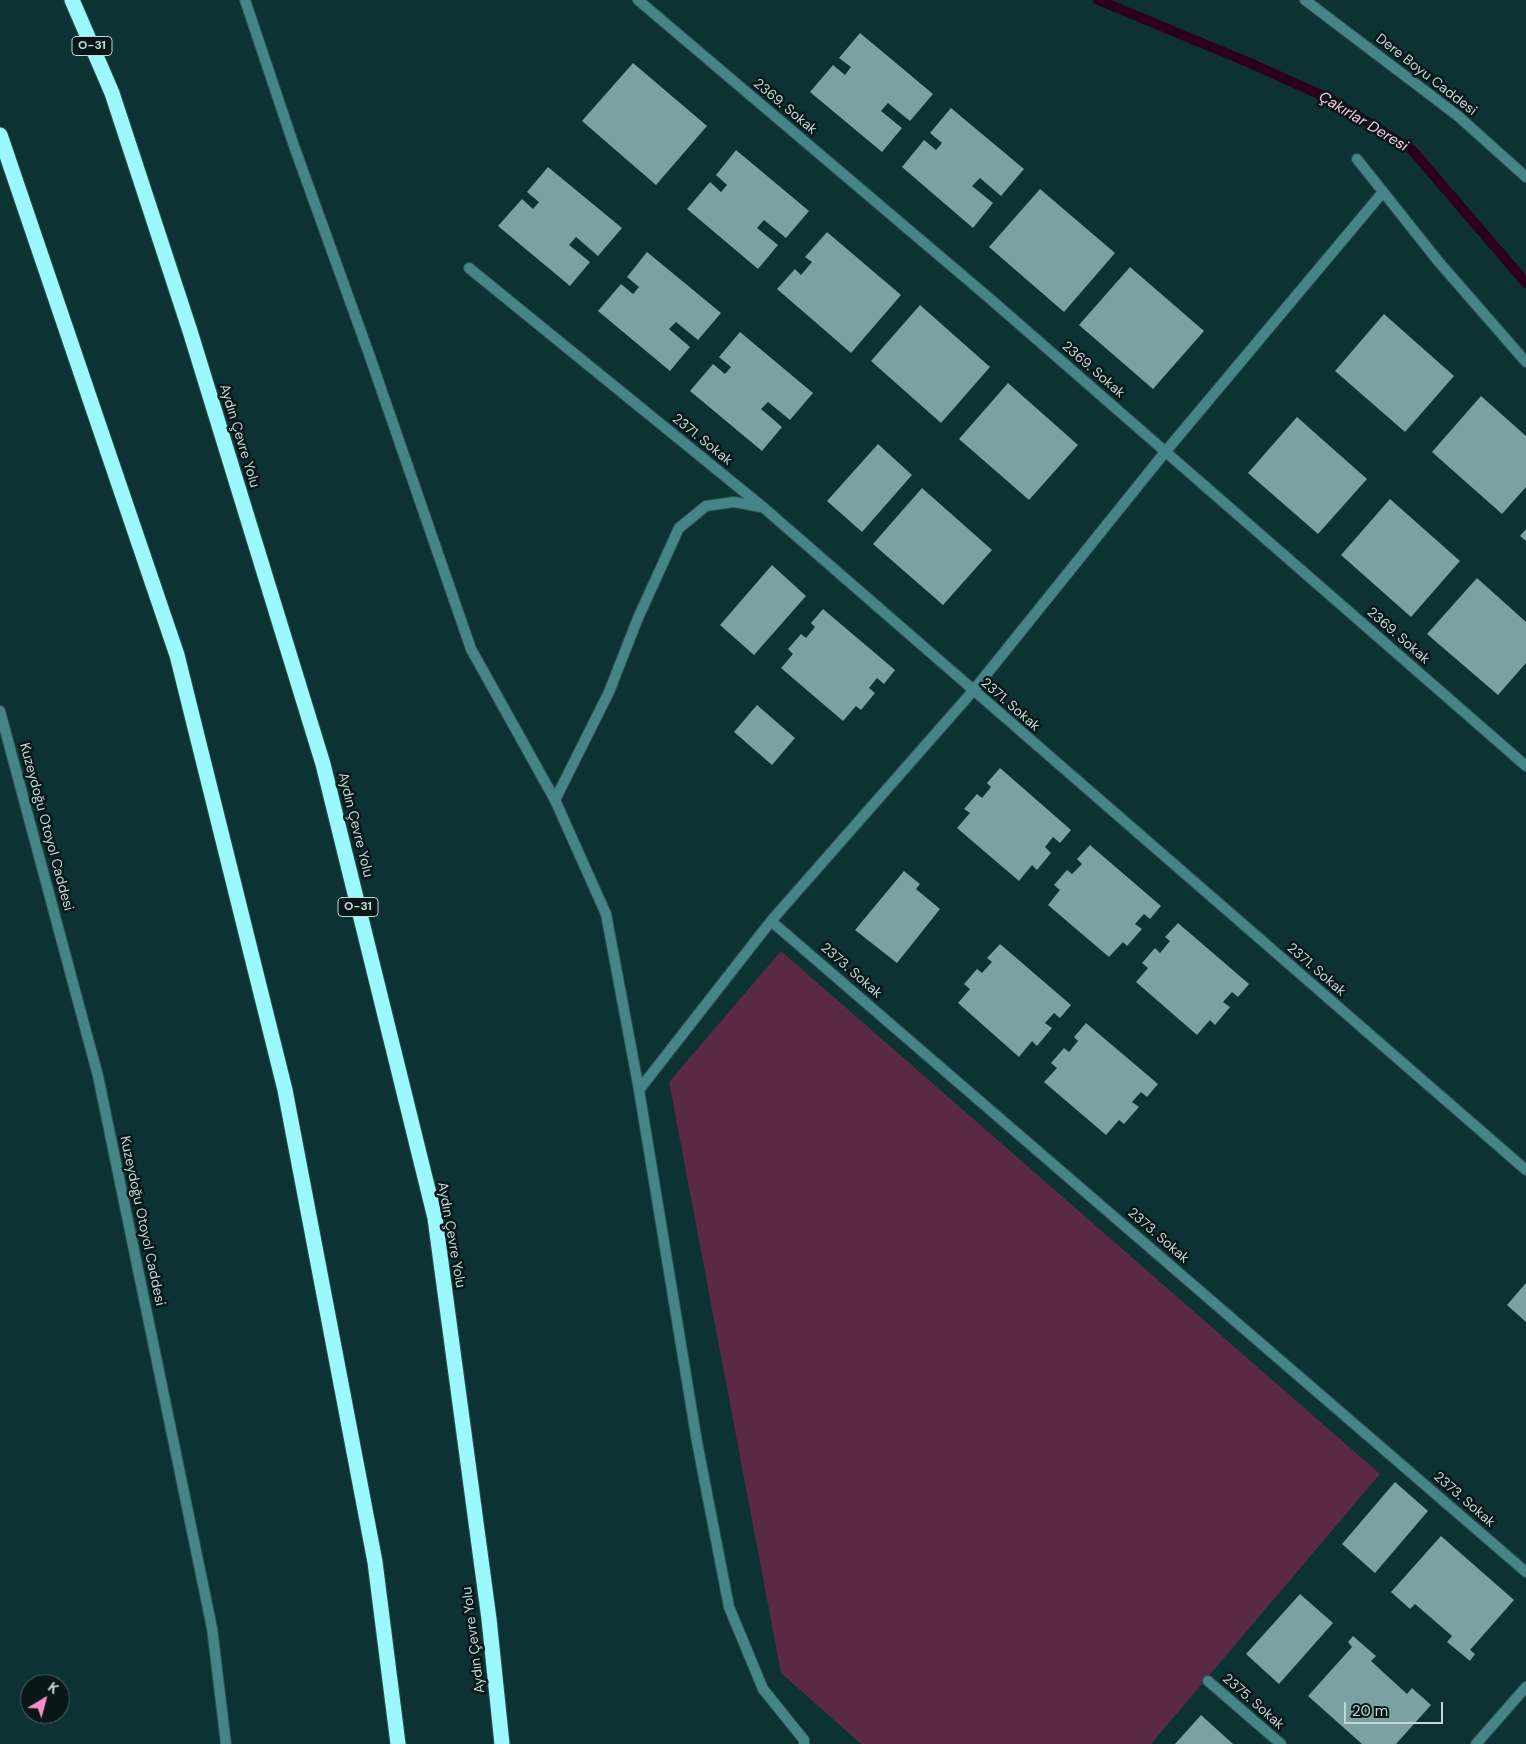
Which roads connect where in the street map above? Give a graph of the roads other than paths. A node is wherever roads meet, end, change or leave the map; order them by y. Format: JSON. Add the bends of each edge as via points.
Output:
{"nodes":[{"id":1,"x":72,"y":0,"type":"edge"},
{"id":2,"x":245,"y":0,"type":"edge"},
{"id":3,"x":638,"y":0,"type":"edge"},
{"id":4,"x":1305,"y":0,"type":"edge"},
{"id":5,"x":0,"y":134,"type":"edge"},
{"id":6,"x":1357,"y":159,"type":"dead end"},
{"id":7,"x":1526,"y":177,"type":"edge"},
{"id":8,"x":1383,"y":192,"type":"junction"},
{"id":9,"x":469,"y":268,"type":"dead end"},
{"id":10,"x":1526,"y":362,"type":"edge"},
{"id":11,"x":1166,"y":451,"type":"junction"},
{"id":12,"x":764,"y":508,"type":"junction"},
{"id":13,"x":973,"y":691,"type":"junction"},
{"id":14,"x":0,"y":711,"type":"edge"},
{"id":15,"x":1526,"y":766,"type":"edge"},
{"id":16,"x":555,"y":800,"type":"junction"},
{"id":17,"x":771,"y":921,"type":"junction"},
{"id":18,"x":639,"y":1090,"type":"junction"},
{"id":19,"x":1526,"y":1170,"type":"edge"},
{"id":20,"x":1526,"y":1572,"type":"edge"},
{"id":21,"x":1208,"y":1681,"type":"dead end"},
{"id":22,"x":1526,"y":1686,"type":"edge"},
{"id":23,"x":806,"y":1743,"type":"edge"},
{"id":24,"x":226,"y":1744,"type":"edge"},
{"id":25,"x":398,"y":1744,"type":"edge"},
{"id":26,"x":502,"y":1744,"type":"edge"},
{"id":27,"x":1281,"y":1744,"type":"edge"},
{"id":28,"x":1476,"y":1744,"type":"edge"}],
"edges":[{"from":1,"to":26,"type":"highway","name":"Aydın Çevre Yolu","number":"O-31","via":[[112,93],[190,331],[323,764],[434,1218],[489,1619]]},
{"from":2,"to":16,"type":"street","via":[[471,649]]},
{"from":3,"to":11,"type":"street","name":"2369. Sokak"},
{"from":4,"to":7,"type":"street","name":"Dere Boyu Caddesi","via":[[1458,116]]},
{"from":5,"to":25,"type":"highway","via":[[177,655],[281,1071],[375,1562]]},
{"from":6,"to":8,"type":"street"},
{"from":8,"to":10,"type":"street"},
{"from":8,"to":11,"type":"street"},
{"from":9,"to":12,"type":"street","name":"2371. Sokak"},
{"from":11,"to":13,"type":"street"},
{"from":11,"to":15,"type":"street","name":"2369. Sokak"},
{"from":12,"to":13,"type":"street","name":"2371. Sokak"},
{"from":12,"to":16,"type":"street","via":[[734,502],[706,506],[679,528],[608,692]]},
{"from":13,"to":17,"type":"street"},
{"from":13,"to":19,"type":"street","name":"2371. Sokak"},
{"from":14,"to":24,"type":"street","name":"Kuzeydoğu Otoyol Caddesi","via":[[98,1076],[212,1628]]},
{"from":16,"to":18,"type":"street","via":[[606,914]]},
{"from":17,"to":18,"type":"street"},
{"from":17,"to":20,"type":"street","name":"2373. Sokak"},
{"from":18,"to":23,"type":"street","via":[[697,1442],[729,1607],[763,1689]]},
{"from":21,"to":27,"type":"street","name":"2375. Sokak"},
{"from":22,"to":28,"type":"street"}]}
